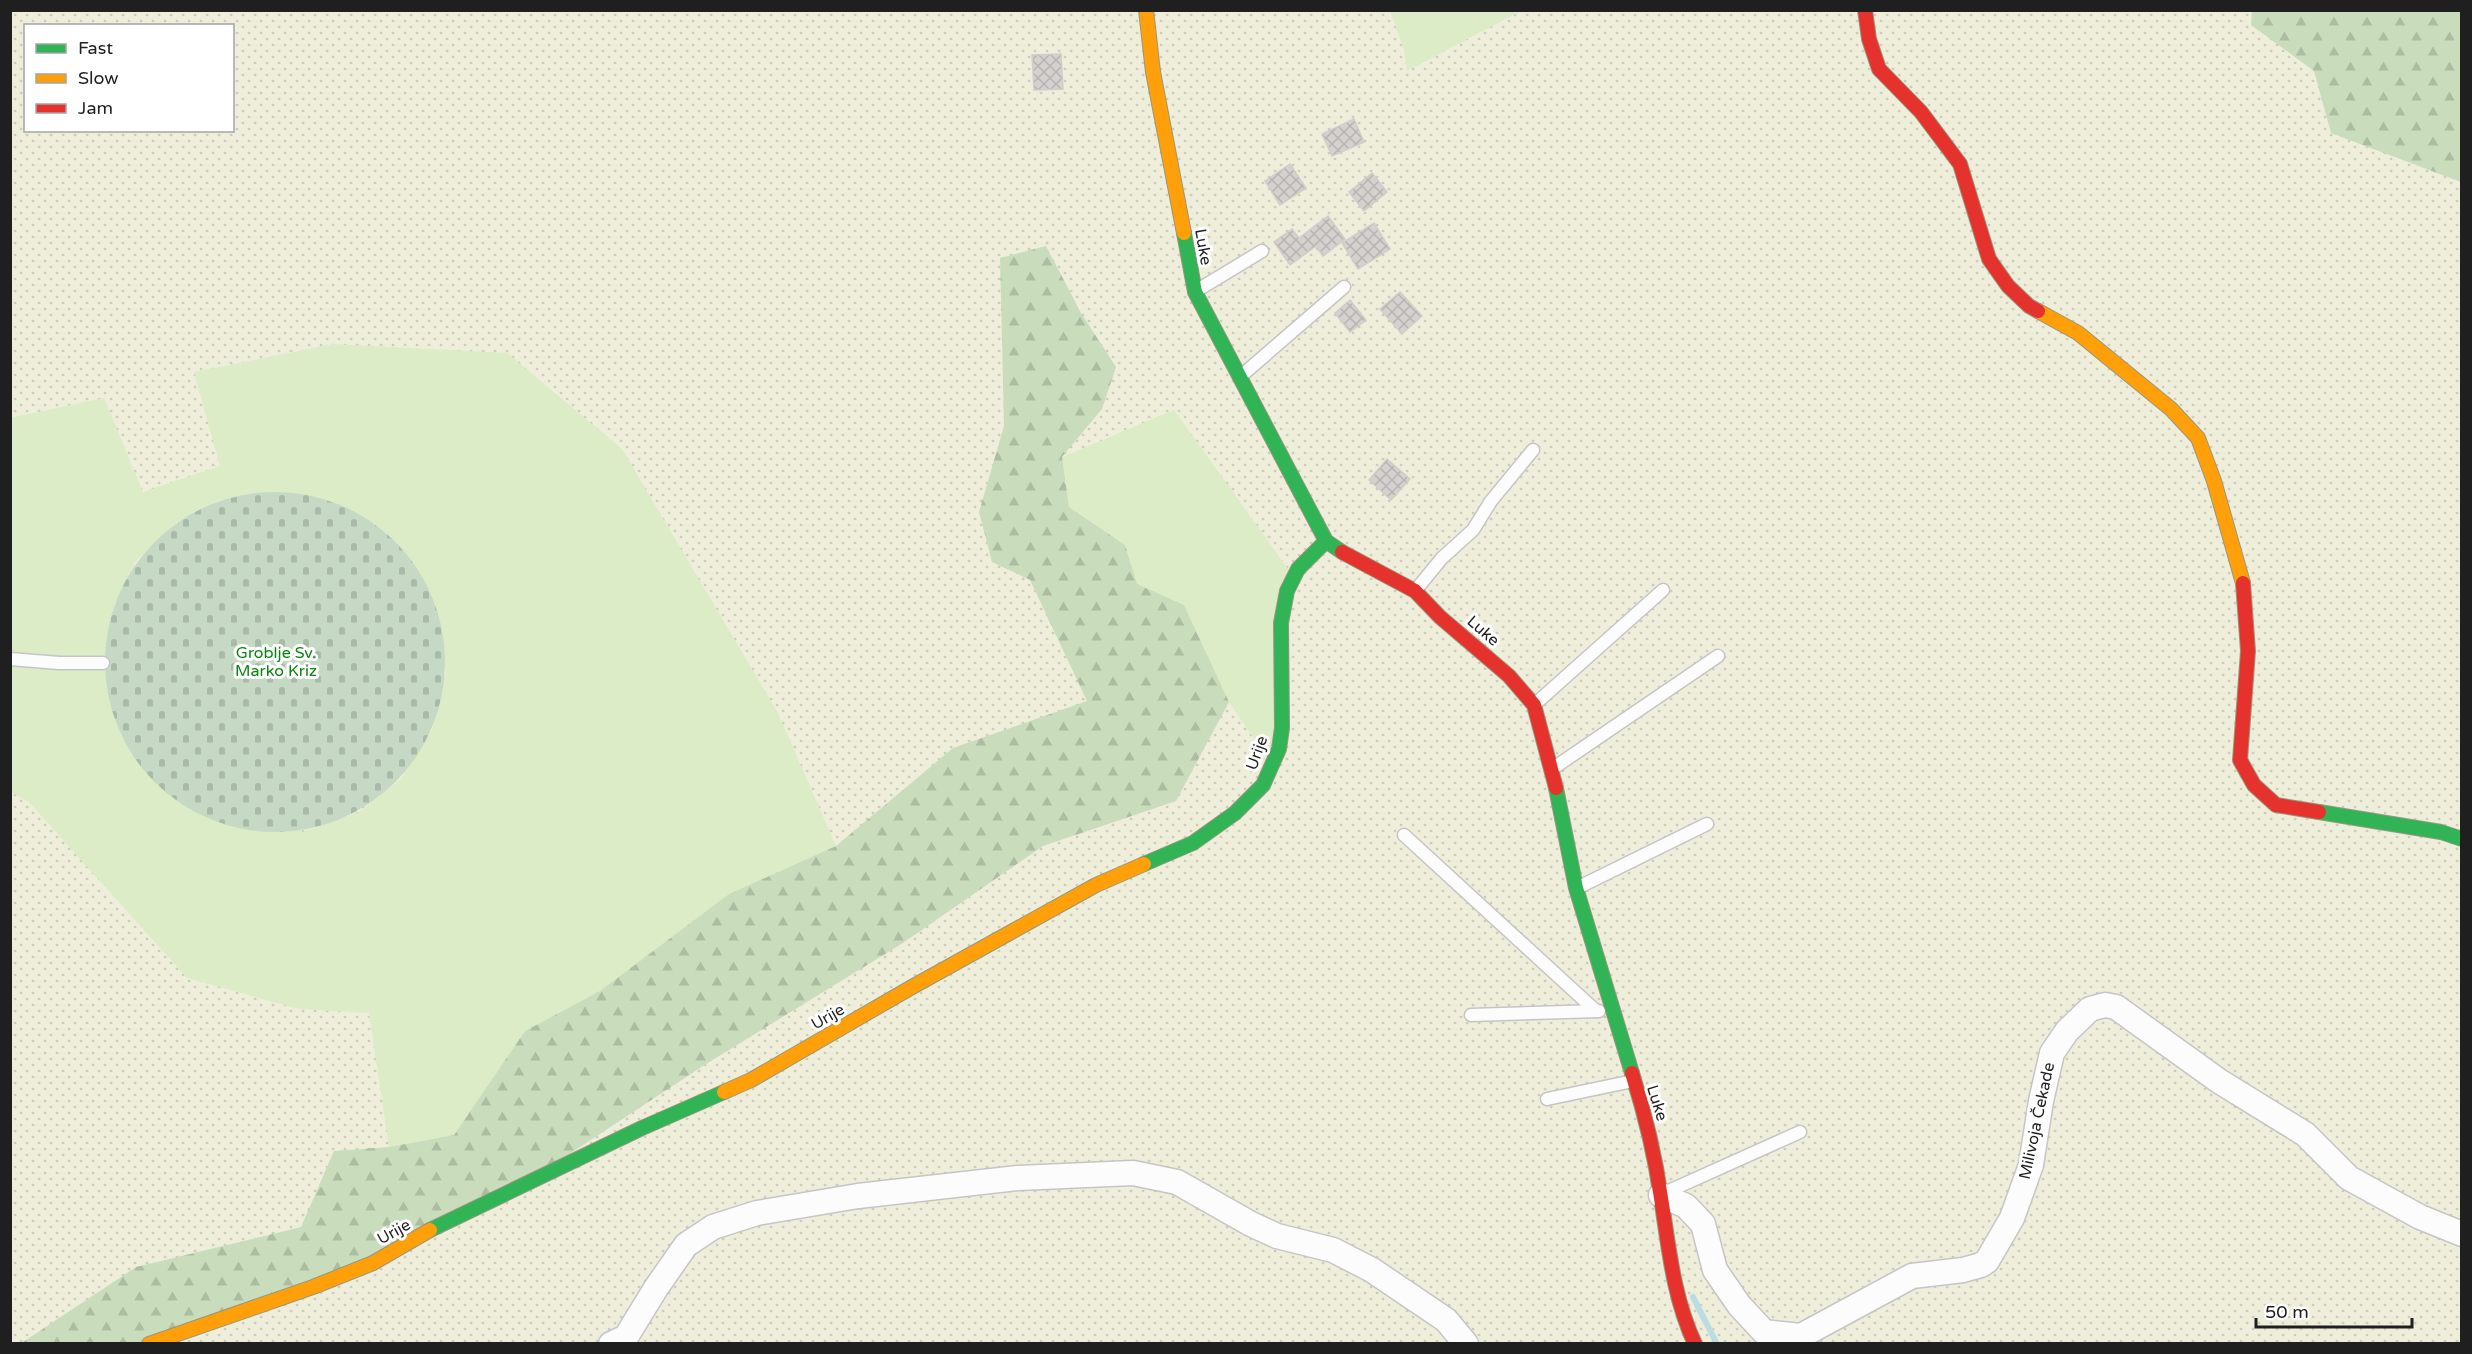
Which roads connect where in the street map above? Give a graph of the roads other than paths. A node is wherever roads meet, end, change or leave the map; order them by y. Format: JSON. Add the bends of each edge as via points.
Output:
{"nodes":[{"id":1,"x":1146,"y":10,"type":"edge"},
{"id":2,"x":1865,"y":10,"type":"edge"},
{"id":3,"x":1262,"y":251,"type":"dead end"},
{"id":4,"x":1344,"y":287,"type":"dead end"},
{"id":5,"x":1195,"y":292,"type":"junction"},
{"id":6,"x":1239,"y":378,"type":"junction"},
{"id":7,"x":1533,"y":450,"type":"dead end"},
{"id":8,"x":1326,"y":541,"type":"junction"},
{"id":9,"x":1663,"y":590,"type":"dead end"},
{"id":10,"x":1415,"y":591,"type":"junction"},
{"id":11,"x":1718,"y":656,"type":"dead end"},
{"id":12,"x":10,"y":659,"type":"edge"},
{"id":13,"x":103,"y":663,"type":"dead end"},
{"id":14,"x":1534,"y":705,"type":"junction"},
{"id":15,"x":1552,"y":769,"type":"junction"},
{"id":16,"x":1707,"y":824,"type":"dead end"},
{"id":17,"x":1404,"y":835,"type":"dead end"},
{"id":18,"x":2462,"y":839,"type":"edge"},
{"id":19,"x":1576,"y":888,"type":"junction"},
{"id":20,"x":1613,"y":1010,"type":"junction"},
{"id":21,"x":1596,"y":1011,"type":"junction"},
{"id":22,"x":1471,"y":1015,"type":"dead end"},
{"id":23,"x":1633,"y":1082,"type":"junction"},
{"id":24,"x":1547,"y":1099,"type":"dead end"},
{"id":25,"x":1800,"y":1132,"type":"dead end"},
{"id":26,"x":1661,"y":1195,"type":"junction"},
{"id":27,"x":2462,"y":1234,"type":"edge"},
{"id":28,"x":149,"y":1344,"type":"edge"},
{"id":29,"x":610,"y":1344,"type":"edge"},
{"id":30,"x":1466,"y":1344,"type":"edge"},
{"id":31,"x":1695,"y":1344,"type":"edge"}],
"edges":[{"from":1,"to":5,"type":"street","name":"Luke","via":[[1153,72]]},
{"from":2,"to":18,"type":"street","via":[[1879,69],[1921,112],[1960,164],[1989,259],[2008,286],[2029,306],[2078,333],[2171,409],[2198,438],[2244,586],[2248,651],[2240,760],[2254,785],[2276,805],[2441,832]]},
{"from":3,"to":5,"type":"lane"},
{"from":4,"to":6,"type":"lane"},
{"from":5,"to":6,"type":"street","name":"Luke"},
{"from":6,"to":8,"type":"street","name":"Luke"},
{"from":7,"to":10,"type":"lane","via":[[1473,530],[1442,558]]},
{"from":8,"to":10,"type":"street","name":"Luke"},
{"from":8,"to":28,"type":"street","name":"Urije","via":[[1298,569],[1287,591],[1281,622],[1282,728],[1275,758],[1263,785],[1235,813],[1193,843],[1096,885],[751,1080],[449,1220],[373,1263]]},
{"from":9,"to":14,"type":"lane"},
{"from":10,"to":14,"type":"street","name":"Luke","via":[[1509,676]]},
{"from":11,"to":15,"type":"lane"},
{"from":12,"to":13,"type":"lane"},
{"from":14,"to":15,"type":"street","name":"Luke"},
{"from":15,"to":19,"type":"street","name":"Luke"},
{"from":16,"to":19,"type":"lane"},
{"from":17,"to":21,"type":"lane"},
{"from":19,"to":20,"type":"street","name":"Luke"},
{"from":20,"to":21,"type":"lane"},
{"from":20,"to":23,"type":"street","name":"Luke"},
{"from":21,"to":22,"type":"lane"},
{"from":23,"to":24,"type":"lane"},
{"from":23,"to":26,"type":"street","name":"Luke","via":[[1645,1115]]},
{"from":25,"to":26,"type":"lane"},
{"from":26,"to":27,"type":"street","name":"Milivoja Čekade","via":[[1686,1206],[1703,1224],[1715,1270],[1764,1332],[1801,1336],[1912,1276],[1981,1265],[2012,1218],[2031,1165],[2052,1053],[2067,1031],[2090,1009],[2105,1005],[2115,1007],[2219,1081],[2305,1134],[2349,1178],[2420,1217]]},
{"from":26,"to":31,"type":"street","name":"Luke","via":[[1674,1286]]},
{"from":29,"to":30,"type":"street","via":[[626,1337],[686,1245],[713,1227],[758,1213],[858,1196],[1018,1178],[1133,1173],[1177,1182],[1277,1236],[1333,1250],[1353,1260],[1446,1320]]}]}
